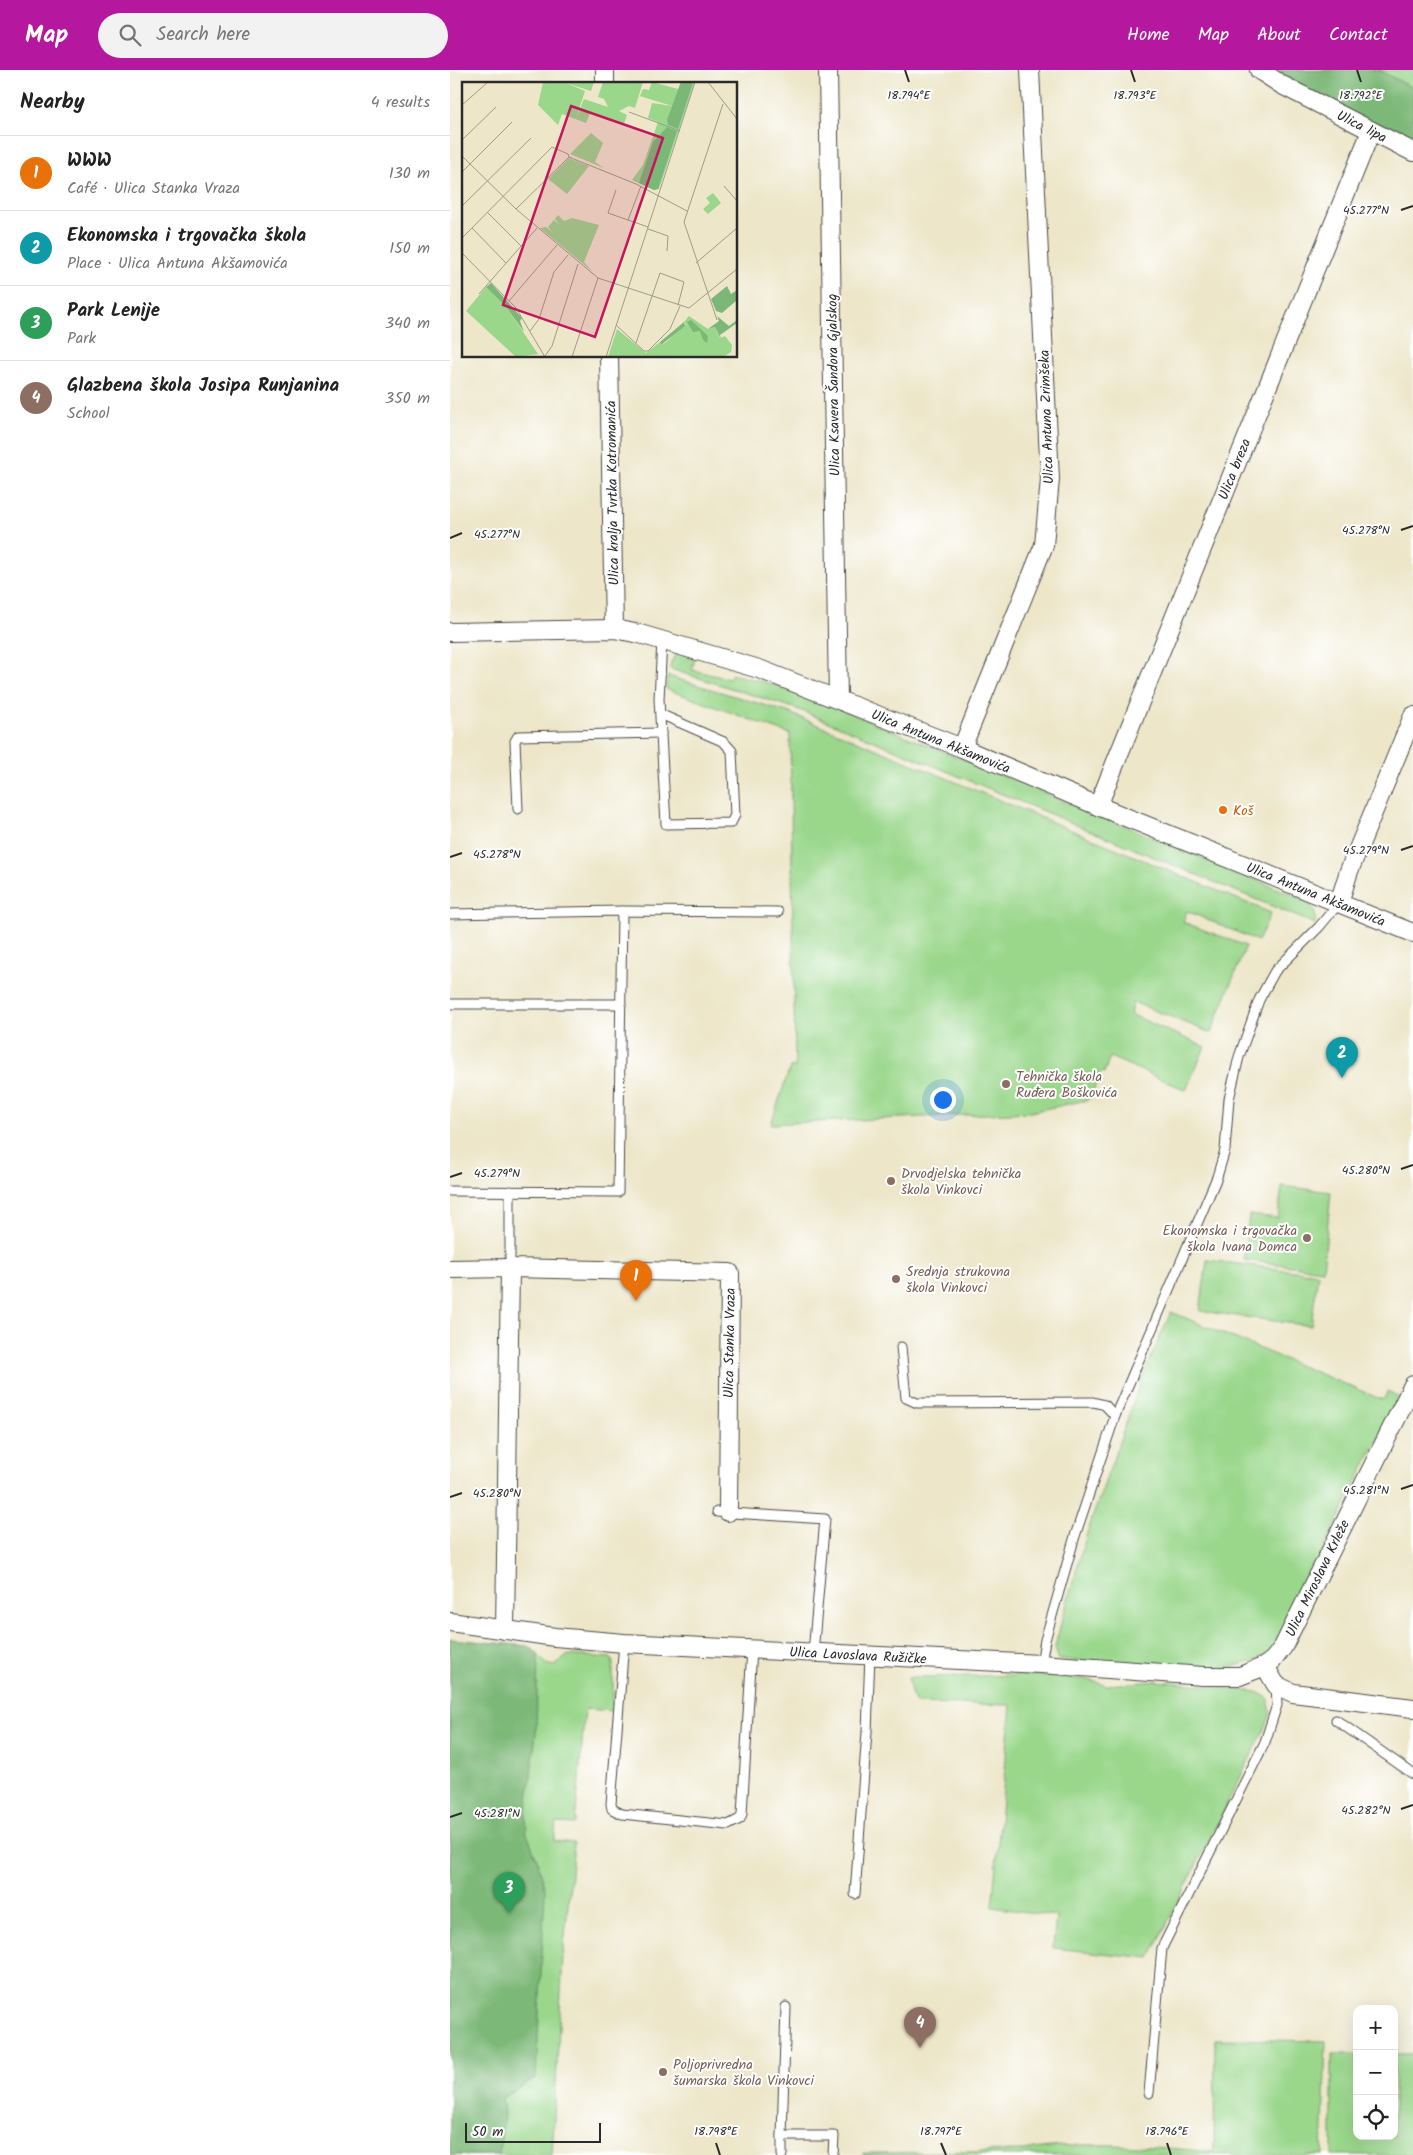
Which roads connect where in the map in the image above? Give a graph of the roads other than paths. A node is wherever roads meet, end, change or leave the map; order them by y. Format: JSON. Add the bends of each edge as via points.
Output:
{"nodes":[{"id":1,"x":828,"y":70,"type":"edge"},
{"id":2,"x":1030,"y":70,"type":"edge"},
{"id":3,"x":1258,"y":70,"type":"edge"},
{"id":4,"x":1371,"y":131,"type":"junction"},
{"id":5,"x":1413,"y":152,"type":"edge"},
{"id":6,"x":610,"y":358,"type":"edge"},
{"id":7,"x":614,"y":629,"type":"junction"},
{"id":8,"x":450,"y":632,"type":"edge"},
{"id":9,"x":662,"y":641,"type":"junction"},
{"id":10,"x":838,"y":699,"type":"junction"},
{"id":11,"x":660,"y":714,"type":"junction"},
{"id":12,"x":1413,"y":716,"type":"edge"},
{"id":13,"x":661,"y":733,"type":"junction"},
{"id":14,"x":962,"y":748,"type":"junction"},
{"id":15,"x":1098,"y":806,"type":"junction"},
{"id":16,"x":518,"y":809,"type":"dead end"},
{"id":17,"x":1339,"y":903,"type":"junction"},
{"id":18,"x":622,"y":911,"type":"junction"},
{"id":19,"x":778,"y":912,"type":"dead end"},
{"id":20,"x":450,"y":914,"type":"edge"},
{"id":21,"x":1413,"y":934,"type":"edge"},
{"id":22,"x":450,"y":1004,"type":"edge"},
{"id":23,"x":620,"y":1004,"type":"junction"},
{"id":24,"x":450,"y":1191,"type":"edge"},
{"id":25,"x":510,"y":1191,"type":"junction"},
{"id":26,"x":510,"y":1268,"type":"junction"},
{"id":27,"x":450,"y":1269,"type":"edge"},
{"id":28,"x":901,"y":1347,"type":"dead end"},
{"id":29,"x":1413,"y":1385,"type":"edge"},
{"id":30,"x":1116,"y":1416,"type":"junction"},
{"id":31,"x":722,"y":1512,"type":"joint"},
{"id":32,"x":450,"y":1622,"type":"edge"},
{"id":33,"x":505,"y":1630,"type":"junction"},
{"id":34,"x":624,"y":1642,"type":"junction"},
{"id":35,"x":752,"y":1649,"type":"junction"},
{"id":36,"x":813,"y":1653,"type":"junction"},
{"id":37,"x":870,"y":1655,"type":"junction"},
{"id":38,"x":1041,"y":1664,"type":"junction"},
{"id":39,"x":1265,"y":1666,"type":"junction"},
{"id":40,"x":1276,"y":1685,"type":"junction"},
{"id":41,"x":1413,"y":1708,"type":"edge"},
{"id":42,"x":1336,"y":1720,"type":"dead end"},
{"id":43,"x":1413,"y":1774,"type":"edge"},
{"id":44,"x":855,"y":1894,"type":"dead end"},
{"id":45,"x":786,"y":2007,"type":"dead end"},
{"id":46,"x":1149,"y":2093,"type":"dead end"},
{"id":47,"x":782,"y":2136,"type":"junction"},
{"id":48,"x":782,"y":2155,"type":"edge"},
{"id":49,"x":833,"y":2155,"type":"edge"}],
"edges":[{"from":1,"to":10,"type":"street","name":"Ulica Ksavera Šandora Gjalskog"},
{"from":2,"to":14,"type":"street","name":"Ulica Antuna Zrimšeka","via":[[1050,479],[1044,545]]},
{"from":3,"to":4,"type":"street","name":"Ulica lipa"},
{"from":4,"to":5,"type":"street","name":"Ulica lipa"},
{"from":4,"to":15,"type":"street","name":"Ulica breza"},
{"from":6,"to":7,"type":"street","name":"Ulica kralja Tvrtka Kotromanića"},
{"from":7,"to":8,"type":"street","name":"Ulica Antuna Akšamovića"},
{"from":7,"to":9,"type":"street","name":"Ulica Antuna Akšamovića"},
{"from":9,"to":10,"type":"street","name":"Ulica Antuna Akšamovića","via":[[759,669]]},
{"from":9,"to":11,"type":"lane"},
{"from":10,"to":14,"type":"street","name":"Ulica Antuna Akšamovića"},
{"from":11,"to":13,"type":"lane"},
{"from":11,"to":13,"type":"lane","via":[[724,742],[732,750],[735,815],[732,823],[666,824]]},
{"from":12,"to":17,"type":"street"},
{"from":13,"to":16,"type":"lane","via":[[518,736],[515,741]]},
{"from":14,"to":15,"type":"street","name":"Ulica Antuna Akšamovića"},
{"from":15,"to":17,"type":"street","name":"Ulica Antuna Akšamovića"},
{"from":17,"to":21,"type":"street","name":"Ulica Antuna Akšamovića"},
{"from":17,"to":30,"type":"lane","via":[[1320,927],[1275,971],[1259,1000],[1239,1057],[1229,1099],[1225,1150],[1218,1177]]},
{"from":18,"to":19,"type":"lane"},
{"from":18,"to":20,"type":"lane"},
{"from":18,"to":23,"type":"lane"},
{"from":22,"to":23,"type":"lane"},
{"from":23,"to":25,"type":"lane","via":[[618,1192]]},
{"from":24,"to":25,"type":"lane"},
{"from":25,"to":26,"type":"lane"},
{"from":26,"to":27,"type":"street","name":"Ulica Stanka Vraza"},
{"from":26,"to":31,"type":"street","name":"Ulica Stanka Vraza","via":[[730,1273]]},
{"from":26,"to":33,"type":"street"},
{"from":28,"to":30,"type":"lane","via":[[906,1398],[917,1403],[1093,1402],[1105,1405]]},
{"from":29,"to":39,"type":"street","name":"Ulica Miroslava Krleže","via":[[1283,1647]]},
{"from":30,"to":38,"type":"lane","via":[[1075,1536]]},
{"from":31,"to":36,"type":"lane","via":[[826,1519]]},
{"from":32,"to":33,"type":"street","name":"Ulica Lavoslava Ružičke"},
{"from":33,"to":34,"type":"street","name":"Ulica Lavoslava Ružičke","via":[[555,1638]]},
{"from":34,"to":35,"type":"street","name":"Ulica Lavoslava Ružičke"},
{"from":34,"to":35,"type":"lane","via":[[612,1809],[622,1814],[728,1825],[740,1820],[742,1814]]},
{"from":35,"to":36,"type":"street","name":"Ulica Lavoslava Ružičke"},
{"from":36,"to":37,"type":"street","name":"Ulica Lavoslava Ružičke"},
{"from":37,"to":38,"type":"street","name":"Ulica Lavoslava Ružičke"},
{"from":37,"to":44,"type":"lane"},
{"from":38,"to":39,"type":"street","name":"Ulica Lavoslava Ružičke","via":[[1203,1676],[1240,1676]]},
{"from":39,"to":40,"type":"street"},
{"from":40,"to":41,"type":"street","via":[[1294,1693]]},
{"from":40,"to":46,"type":"lane","via":[[1277,1705],[1265,1742],[1162,1948]]},
{"from":42,"to":43,"type":"lane"},
{"from":45,"to":47,"type":"lane"},
{"from":47,"to":48,"type":"lane"},
{"from":47,"to":49,"type":"lane","via":[[834,2136]]}]}
